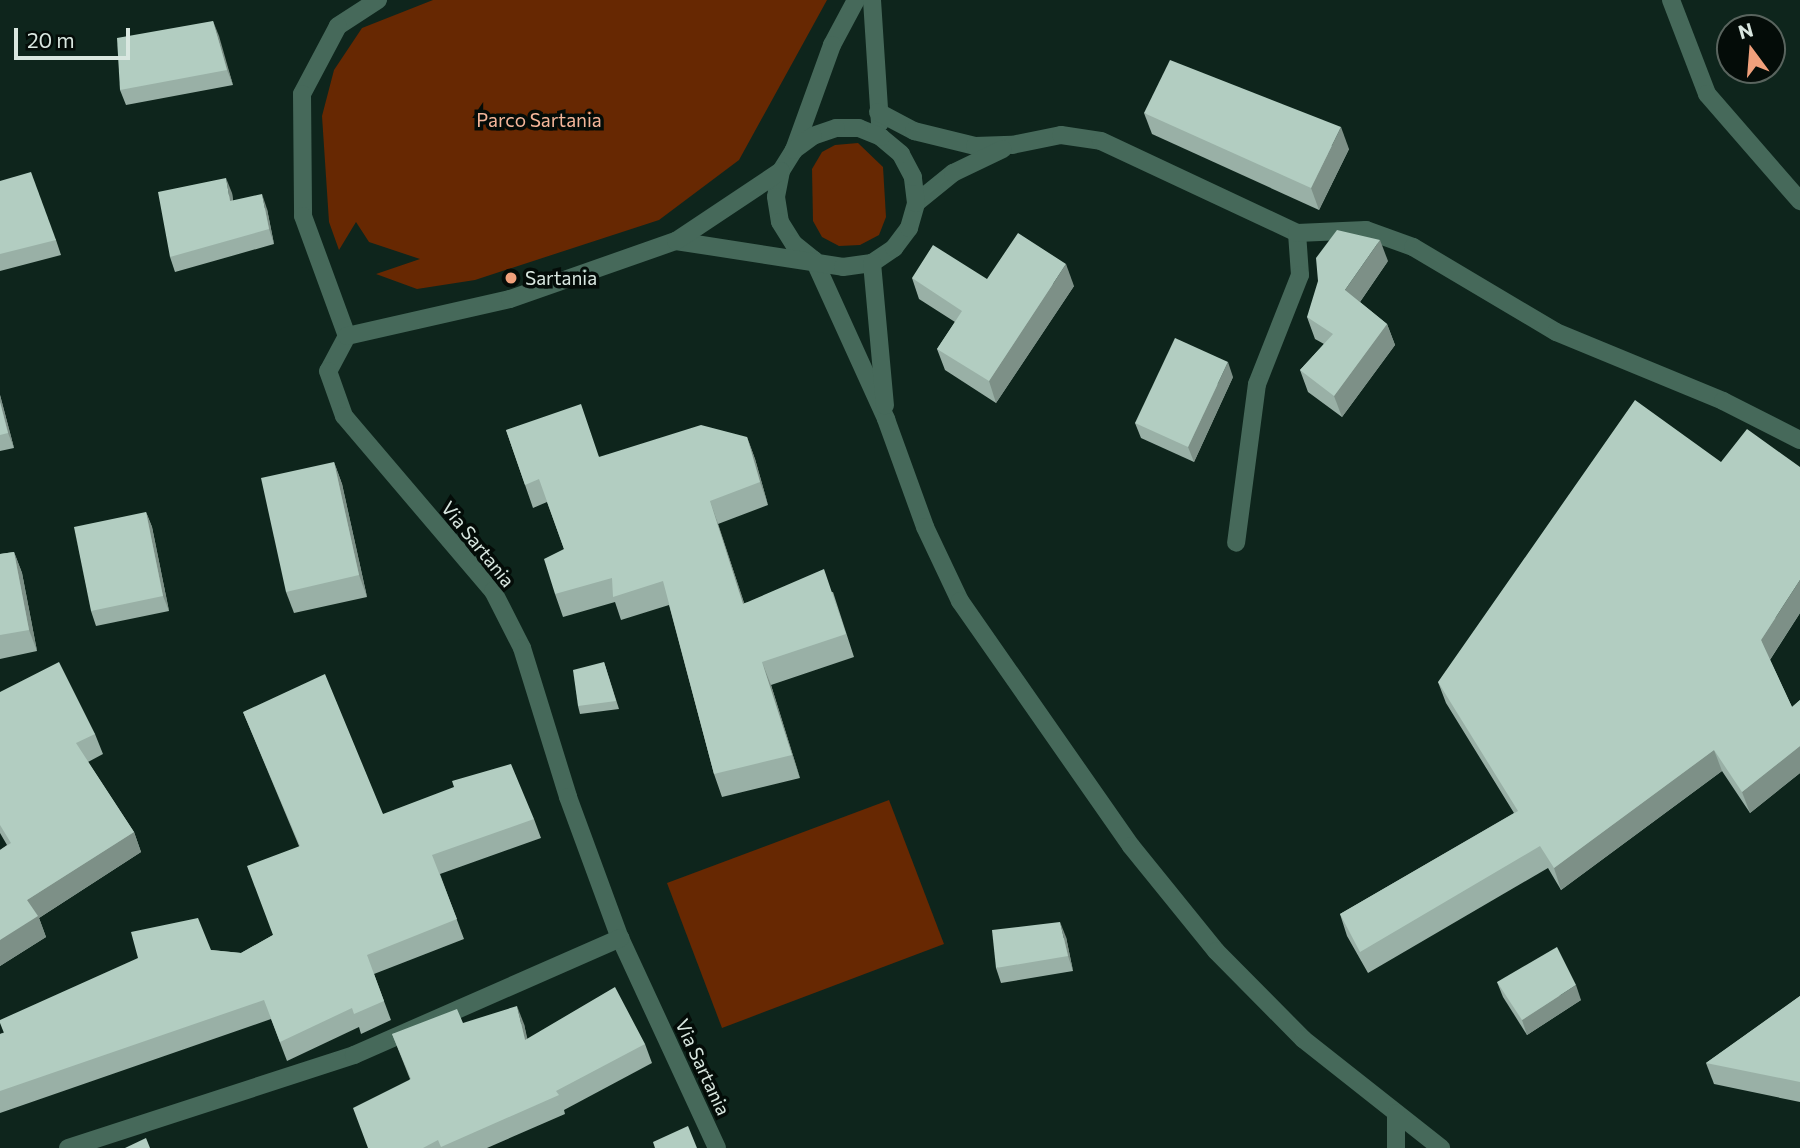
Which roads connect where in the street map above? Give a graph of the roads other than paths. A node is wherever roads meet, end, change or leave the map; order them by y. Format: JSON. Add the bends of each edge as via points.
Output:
{"nodes":[{"id":1,"x":378,"y":0,"type":"edge"},
{"id":2,"x":856,"y":0,"type":"edge"},
{"id":3,"x":872,"y":0,"type":"edge"},
{"id":4,"x":1671,"y":0,"type":"edge"},
{"id":5,"x":878,"y":112,"type":"junction"},
{"id":6,"x":881,"y":137,"type":"junction"},
{"id":7,"x":1012,"y":145,"type":"junction"},
{"id":8,"x":794,"y":150,"type":"junction"},
{"id":9,"x":781,"y":171,"type":"junction"},
{"id":10,"x":1800,"y":201,"type":"edge"},
{"id":11,"x":916,"y":202,"type":"junction"},
{"id":12,"x":1297,"y":233,"type":"junction"},
{"id":13,"x":676,"y":241,"type":"junction"},
{"id":14,"x":814,"y":260,"type":"junction"},
{"id":15,"x":872,"y":263,"type":"junction"},
{"id":16,"x":347,"y":336,"type":"junction"},
{"id":17,"x":886,"y":419,"type":"junction"},
{"id":18,"x":1800,"y":440,"type":"edge"},
{"id":19,"x":1236,"y":543,"type":"dead end"},
{"id":20,"x":620,"y":938,"type":"junction"},
{"id":21,"x":1395,"y":1113,"type":"junction"},
{"id":22,"x":68,"y":1148,"type":"edge"},
{"id":23,"x":717,"y":1148,"type":"edge"},
{"id":24,"x":1396,"y":1148,"type":"edge"},
{"id":25,"x":1441,"y":1148,"type":"edge"}],
"edges":[{"from":1,"to":16,"type":"street","via":[[338,26],[302,93],[303,216]]},
{"from":2,"to":8,"type":"street","via":[[832,45]]},
{"from":3,"to":5,"type":"street"},
{"from":4,"to":10,"type":"street","via":[[1707,94]]},
{"from":5,"to":6,"type":"street"},
{"from":5,"to":7,"type":"street","via":[[945,141]]},
{"from":6,"to":8,"type":"street","via":[[859,128],[836,128],[813,136]]},
{"from":6,"to":11,"type":"street","via":[[907,165]]},
{"from":7,"to":11,"type":"street","via":[[970,163]]},
{"from":7,"to":12,"type":"street","via":[[1061,135],[1101,141]]},
{"from":8,"to":9,"type":"street"},
{"from":9,"to":13,"type":"street"},
{"from":9,"to":14,"type":"street","via":[[776,197],[780,222],[794,244]]},
{"from":11,"to":15,"type":"street","via":[[909,228],[894,248]]},
{"from":12,"to":18,"type":"street","via":[[1366,230],[1413,247],[1556,332],[1723,401]]},
{"from":12,"to":19,"type":"street","via":[[1300,275],[1257,384]]},
{"from":13,"to":14,"type":"street"},
{"from":13,"to":16,"type":"street","via":[[510,299]]},
{"from":14,"to":15,"type":"street","via":[[843,267]]},
{"from":14,"to":17,"type":"street"},
{"from":15,"to":17,"type":"street"},
{"from":16,"to":20,"type":"street","name":"Via Sartania","via":[[328,371],[344,416],[493,591],[522,648],[568,797]]},
{"from":17,"to":21,"type":"street","via":[[925,527],[960,601],[1131,846],[1216,951],[1303,1039]]},
{"from":20,"to":22,"type":"street","via":[[354,1055]]},
{"from":20,"to":23,"type":"street","name":"Via Sartania"},
{"from":21,"to":24,"type":"street"},
{"from":21,"to":25,"type":"street"}]}
